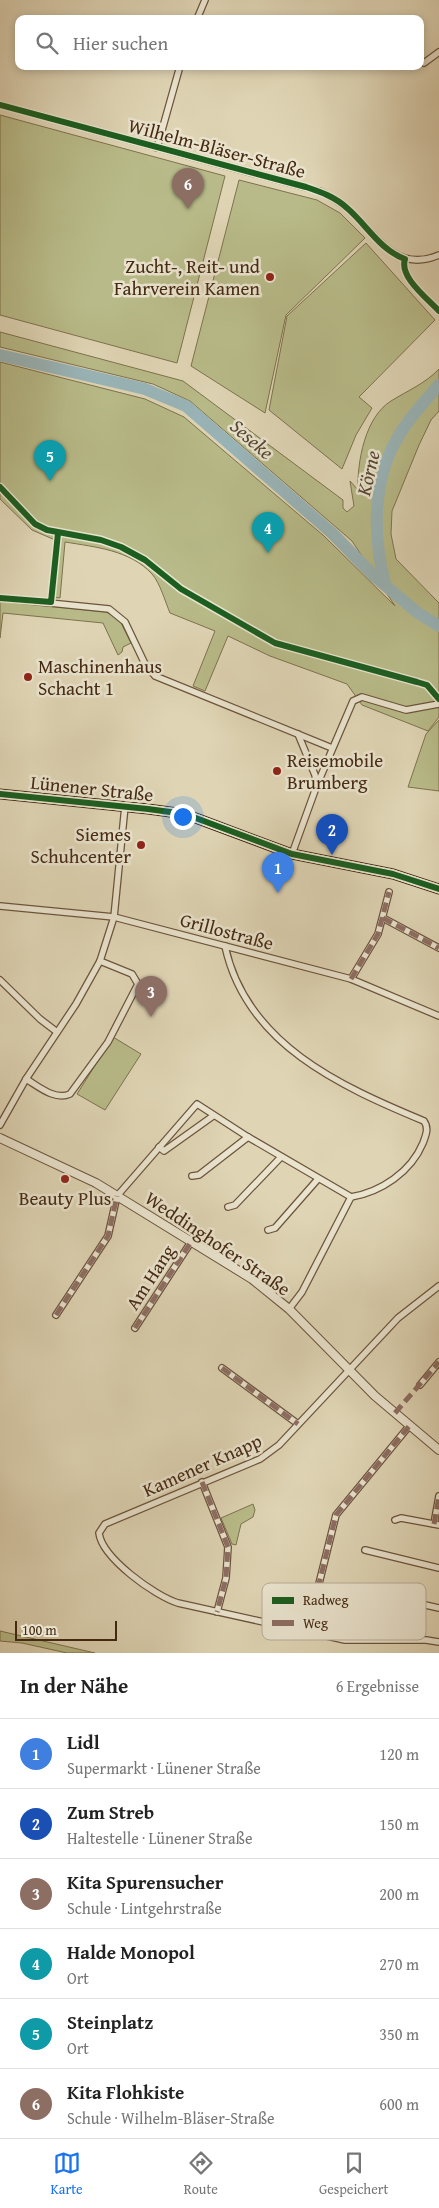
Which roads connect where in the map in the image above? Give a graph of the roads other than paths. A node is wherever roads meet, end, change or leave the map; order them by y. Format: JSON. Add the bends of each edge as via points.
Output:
{"nodes":[{"id":1,"x":205,"y":0,"type":"edge"},
{"id":2,"x":199,"y":15,"type":"edge"},
{"id":3,"x":439,"y":52,"type":"edge"},
{"id":4,"x":424,"y":63,"type":"dead end"},
{"id":5,"x":179,"y":70,"type":"edge"},
{"id":6,"x":0,"y":106,"type":"edge"},
{"id":7,"x":157,"y":148,"type":"junction"},
{"id":8,"x":439,"y":255,"type":"edge"},
{"id":9,"x":0,"y":598,"type":"edge"},
{"id":10,"x":439,"y":704,"type":"edge"},
{"id":11,"x":298,"y":734,"type":"junction"},
{"id":12,"x":332,"y":748,"type":"junction"},
{"id":13,"x":317,"y":786,"type":"junction"},
{"id":14,"x":0,"y":794,"type":"edge"},
{"id":15,"x":125,"y":806,"type":"junction"},
{"id":16,"x":292,"y":854,"type":"junction"},
{"id":17,"x":439,"y":889,"type":"edge"},
{"id":18,"x":389,"y":892,"type":"dead end"},
{"id":19,"x":0,"y":906,"type":"edge"},
{"id":20,"x":114,"y":917,"type":"junction"},
{"id":21,"x":383,"y":918,"type":"junction"},
{"id":22,"x":225,"y":946,"type":"junction"},
{"id":23,"x":439,"y":948,"type":"edge"},
{"id":24,"x":100,"y":961,"type":"junction"},
{"id":25,"x":351,"y":979,"type":"junction"},
{"id":26,"x":0,"y":980,"type":"edge"},
{"id":27,"x":439,"y":1016,"type":"edge"},
{"id":28,"x":58,"y":1032,"type":"junction"},
{"id":29,"x":26,"y":1078,"type":"junction"},
{"id":30,"x":213,"y":1116,"type":"junction"},
{"id":31,"x":0,"y":1125,"type":"edge"},
{"id":32,"x":248,"y":1137,"type":"junction"},
{"id":33,"x":0,"y":1138,"type":"edge"},
{"id":34,"x":159,"y":1147,"type":"junction"},
{"id":35,"x":281,"y":1157,"type":"junction"},
{"id":36,"x":192,"y":1176,"type":"dead end"},
{"id":37,"x":318,"y":1179,"type":"junction"},
{"id":38,"x":117,"y":1196,"type":"junction"},
{"id":39,"x":351,"y":1197,"type":"junction"},
{"id":40,"x":228,"y":1207,"type":"dead end"},
{"id":41,"x":268,"y":1230,"type":"dead end"},
{"id":42,"x":191,"y":1242,"type":"junction"},
{"id":43,"x":439,"y":1286,"type":"edge"},
{"id":44,"x":289,"y":1309,"type":"junction"},
{"id":45,"x":56,"y":1315,"type":"dead end"},
{"id":46,"x":135,"y":1328,"type":"dead end"},
{"id":47,"x":439,"y":1362,"type":"edge"},
{"id":48,"x":222,"y":1368,"type":"dead end"},
{"id":49,"x":348,"y":1371,"type":"junction"},
{"id":50,"x":420,"y":1385,"type":"dead end"},
{"id":51,"x":298,"y":1424,"type":"junction"},
{"id":52,"x":410,"y":1425,"type":"junction"},
{"id":53,"x":439,"y":1450,"type":"edge"},
{"id":54,"x":202,"y":1482,"type":"junction"},
{"id":55,"x":439,"y":1496,"type":"edge"},
{"id":56,"x":395,"y":1520,"type":"dead end"},
{"id":57,"x":436,"y":1525,"type":"edge"},
{"id":58,"x":365,"y":1550,"type":"dead end"},
{"id":59,"x":439,"y":1568,"type":"edge"},
{"id":60,"x":320,"y":1583,"type":"edge"},
{"id":61,"x":426,"y":1605,"type":"edge"},
{"id":62,"x":439,"y":1608,"type":"edge"},
{"id":63,"x":218,"y":1612,"type":"junction"},
{"id":64,"x":262,"y":1622,"type":"edge"},
{"id":65,"x":351,"y":1640,"type":"edge"},
{"id":66,"x":426,"y":1640,"type":"edge"},
{"id":67,"x":426,"y":1640,"type":"edge"},
{"id":68,"x":439,"y":1642,"type":"edge"}],
"edges":[{"from":1,"to":2,"type":"street"},
{"from":3,"to":4,"type":"street"},
{"from":5,"to":7,"type":"street"},
{"from":6,"to":7,"type":"street","name":"Wilhelm-Bläser-Straße"},
{"from":7,"to":8,"type":"street","name":"Wilhelm-Bläser-Straße","via":[[330,196],[347,208],[391,252],[405,259],[421,261]]},
{"from":9,"to":11,"type":"street","via":[[109,609],[125,622],[145,664],[155,676]]},
{"from":10,"to":12,"type":"street","via":[[406,710],[369,698],[358,698],[350,706]]},
{"from":11,"to":12,"type":"street"},
{"from":11,"to":13,"type":"street"},
{"from":12,"to":13,"type":"street"},
{"from":13,"to":16,"type":"street"},
{"from":14,"to":15,"type":"main road","name":"Lünener Straße"},
{"from":15,"to":16,"type":"main road","name":"Lünener Straße","via":[[200,819]]},
{"from":15,"to":20,"type":"street"},
{"from":16,"to":17,"type":"main road","name":"Lünener Straße","via":[[393,874]]},
{"from":18,"to":21,"type":"street"},
{"from":19,"to":20,"type":"street","name":"Grillostraße"},
{"from":20,"to":22,"type":"street","name":"Grillostraße"},
{"from":20,"to":24,"type":"street"},
{"from":21,"to":23,"type":"street"},
{"from":21,"to":25,"type":"street","via":[[378,934]]},
{"from":22,"to":25,"type":"street","name":"Grillostraße"},
{"from":22,"to":39,"type":"street","via":[[237,983],[252,1009],[273,1034],[321,1072],[347,1087],[424,1121],[427,1133],[409,1167],[386,1184]]},
{"from":24,"to":28,"type":"street"},
{"from":24,"to":29,"type":"street","via":[[132,974],[138,984],[108,1042],[73,1092],[66,1096],[54,1095]]},
{"from":25,"to":27,"type":"street","name":"Grillostraße"},
{"from":26,"to":28,"type":"street"},
{"from":28,"to":29,"type":"street"},
{"from":29,"to":31,"type":"street"},
{"from":30,"to":32,"type":"street"},
{"from":30,"to":34,"type":"street","via":[[164,1151]]},
{"from":30,"to":34,"type":"street","via":[[197,1104]]},
{"from":32,"to":35,"type":"street"},
{"from":32,"to":36,"type":"street","via":[[199,1175]]},
{"from":33,"to":38,"type":"street","name":"Weddinghofer Straße","via":[[59,1164]]},
{"from":34,"to":38,"type":"street"},
{"from":35,"to":37,"type":"street"},
{"from":35,"to":40,"type":"street","via":[[235,1205]]},
{"from":37,"to":39,"type":"street"},
{"from":37,"to":41,"type":"street","via":[[275,1228]]},
{"from":38,"to":42,"type":"street","name":"Weddinghofer Straße"},
{"from":38,"to":45,"type":"street","via":[[108,1236]]},
{"from":39,"to":44,"type":"street","via":[[302,1292]]},
{"from":42,"to":44,"type":"street","name":"Weddinghofer Straße","via":[[252,1280]]},
{"from":42,"to":46,"type":"street","name":"Am Hang"},
{"from":43,"to":49,"type":"street","name":"Kamener Knapp","via":[[398,1318]]},
{"from":44,"to":49,"type":"street","name":"Weddinghofer Straße"},
{"from":47,"to":50,"type":"street"},
{"from":48,"to":51,"type":"street"},
{"from":49,"to":51,"type":"street","name":"Kamener Knapp"},
{"from":49,"to":52,"type":"street","name":"Weddinghofer Straße"},
{"from":51,"to":54,"type":"street","name":"Kamener Knapp","via":[[279,1445],[260,1459]]},
{"from":52,"to":53,"type":"street","name":"Weddinghofer Straße"},
{"from":52,"to":60,"type":"street","via":[[336,1515]]},
{"from":54,"to":63,"type":"street","via":[[228,1547],[226,1578]]},
{"from":54,"to":63,"type":"street","name":"Kamener Knapp","via":[[105,1524],[99,1537],[113,1558],[158,1594],[178,1603]]},
{"from":55,"to":57,"type":"street"},
{"from":56,"to":57,"type":"street","via":[[401,1518]]},
{"from":58,"to":59,"type":"street"},
{"from":61,"to":62,"type":"street"},
{"from":63,"to":64,"type":"street"},
{"from":65,"to":66,"type":"street"},
{"from":67,"to":68,"type":"street"}]}
